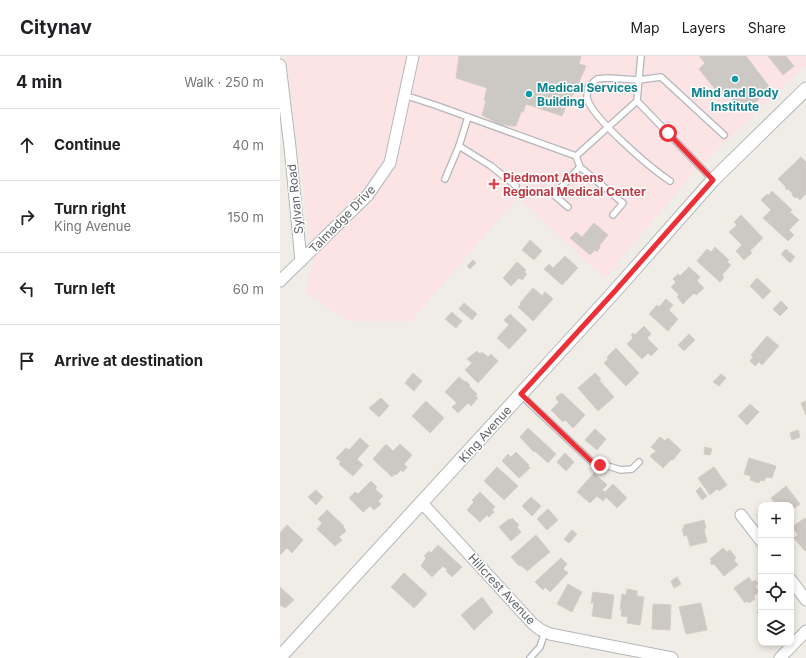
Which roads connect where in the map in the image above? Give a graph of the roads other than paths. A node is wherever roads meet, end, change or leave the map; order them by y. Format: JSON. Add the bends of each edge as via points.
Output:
{"nodes":[{"id":1,"x":413,"y":56,"type":"edge"},
{"id":2,"x":641,"y":56,"type":"edge"},
{"id":3,"x":280,"y":65,"type":"edge"},
{"id":4,"x":639,"y":80,"type":"junction"},
{"id":5,"x":806,"y":88,"type":"edge"},
{"id":6,"x":404,"y":95,"type":"junction"},
{"id":7,"x":637,"y":101,"type":"junction"},
{"id":8,"x":468,"y":117,"type":"junction"},
{"id":9,"x":608,"y":128,"type":"junction"},
{"id":10,"x":724,"y":135,"type":"dead end"},
{"id":11,"x":459,"y":146,"type":"junction"},
{"id":12,"x":576,"y":156,"type":"junction"},
{"id":13,"x":580,"y":167,"type":"junction"},
{"id":14,"x":445,"y":179,"type":"dead end"},
{"id":15,"x":713,"y":180,"type":"junction"},
{"id":16,"x":670,"y":181,"type":"dead end"},
{"id":17,"x":516,"y":186,"type":"dead end"},
{"id":18,"x":568,"y":207,"type":"dead end"},
{"id":19,"x":613,"y":214,"type":"dead end"},
{"id":20,"x":301,"y":261,"type":"junction"},
{"id":21,"x":280,"y":281,"type":"edge"},
{"id":22,"x":521,"y":394,"type":"junction"},
{"id":23,"x":639,"y":462,"type":"dead end"},
{"id":24,"x":422,"y":503,"type":"junction"},
{"id":25,"x":741,"y":514,"type":"dead end"},
{"id":26,"x":759,"y":538,"type":"edge"},
{"id":27,"x":794,"y":584,"type":"edge"},
{"id":28,"x":806,"y":600,"type":"edge"},
{"id":29,"x":545,"y":631,"type":"junction"},
{"id":30,"x":806,"y":631,"type":"edge"},
{"id":31,"x":280,"y":657,"type":"edge"},
{"id":32,"x":530,"y":658,"type":"edge"},
{"id":33,"x":672,"y":658,"type":"edge"},
{"id":34,"x":780,"y":658,"type":"edge"}],
"edges":[{"from":1,"to":6,"type":"street","name":"Talmadge Drive"},
{"from":2,"to":4,"type":"lane"},
{"from":3,"to":20,"type":"street","name":"Sylvan Road"},
{"from":4,"to":7,"type":"lane"},
{"from":4,"to":9,"type":"lane","via":[[597,79],[588,87],[587,98]]},
{"from":4,"to":10,"type":"lane","via":[[661,76]]},
{"from":5,"to":15,"type":"street","name":"King Avenue"},
{"from":6,"to":8,"type":"lane"},
{"from":6,"to":20,"type":"street","name":"Talmadge Drive","via":[[390,163],[368,195]]},
{"from":7,"to":9,"type":"lane"},
{"from":7,"to":15,"type":"lane"},
{"from":8,"to":11,"type":"lane"},
{"from":8,"to":12,"type":"lane"},
{"from":9,"to":12,"type":"lane"},
{"from":9,"to":16,"type":"lane","via":[[656,172]]},
{"from":11,"to":14,"type":"lane"},
{"from":11,"to":17,"type":"lane","via":[[491,166]]},
{"from":12,"to":13,"type":"lane"},
{"from":13,"to":18,"type":"lane","via":[[554,195]]},
{"from":13,"to":19,"type":"lane","via":[[623,202]]},
{"from":15,"to":22,"type":"street","name":"King Avenue"},
{"from":20,"to":21,"type":"street","name":"Talmadge Drive"},
{"from":22,"to":23,"type":"lane","via":[[591,461],[621,470],[632,469]]},
{"from":22,"to":24,"type":"street","name":"King Avenue"},
{"from":24,"to":29,"type":"street","name":"Hillcrest Avenue","via":[[533,624]]},
{"from":24,"to":31,"type":"street","name":"King Avenue"},
{"from":25,"to":26,"type":"street"},
{"from":27,"to":28,"type":"street"},
{"from":29,"to":32,"type":"lane","via":[[540,648]]},
{"from":29,"to":33,"type":"street","name":"Hillcrest Avenue"},
{"from":30,"to":34,"type":"street"}]}
